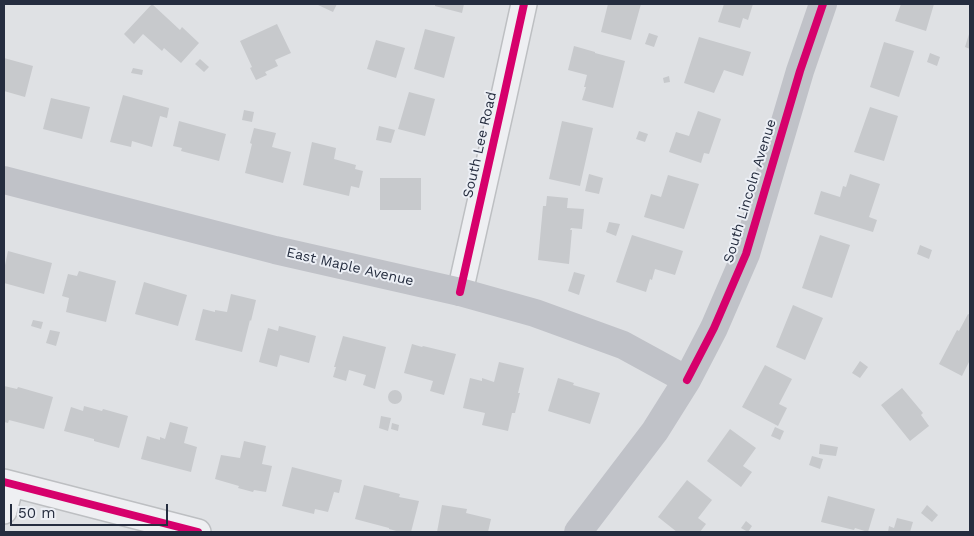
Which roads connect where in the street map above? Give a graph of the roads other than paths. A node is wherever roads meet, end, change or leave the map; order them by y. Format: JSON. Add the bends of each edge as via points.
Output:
{"nodes":[{"id":1,"x":524,"y":4,"type":"edge"},
{"id":2,"x":823,"y":4,"type":"edge"},
{"id":3,"x":4,"y":180,"type":"edge"},
{"id":4,"x":460,"y":292,"type":"junction"},
{"id":5,"x":687,"y":380,"type":"junction"},
{"id":6,"x":7,"y":483,"type":"edge"},
{"id":7,"x":4,"y":511,"type":"edge"},
{"id":8,"x":198,"y":532,"type":"edge"},
{"id":9,"x":578,"y":532,"type":"edge"}],
"edges":[{"from":1,"to":4,"type":"street","name":"South Lee Road"},
{"from":2,"to":5,"type":"main road","name":"South Lincoln Avenue","via":[[746,254]]},
{"from":3,"to":4,"type":"main road","name":"East Maple Avenue","via":[[275,250]]},
{"from":4,"to":5,"type":"main road","name":"East Maple Avenue","via":[[535,313],[623,345]]},
{"from":5,"to":9,"type":"main road","name":"South Lincoln Avenue","via":[[655,430]]},
{"from":6,"to":7,"type":"street"},
{"from":6,"to":8,"type":"street"}]}
